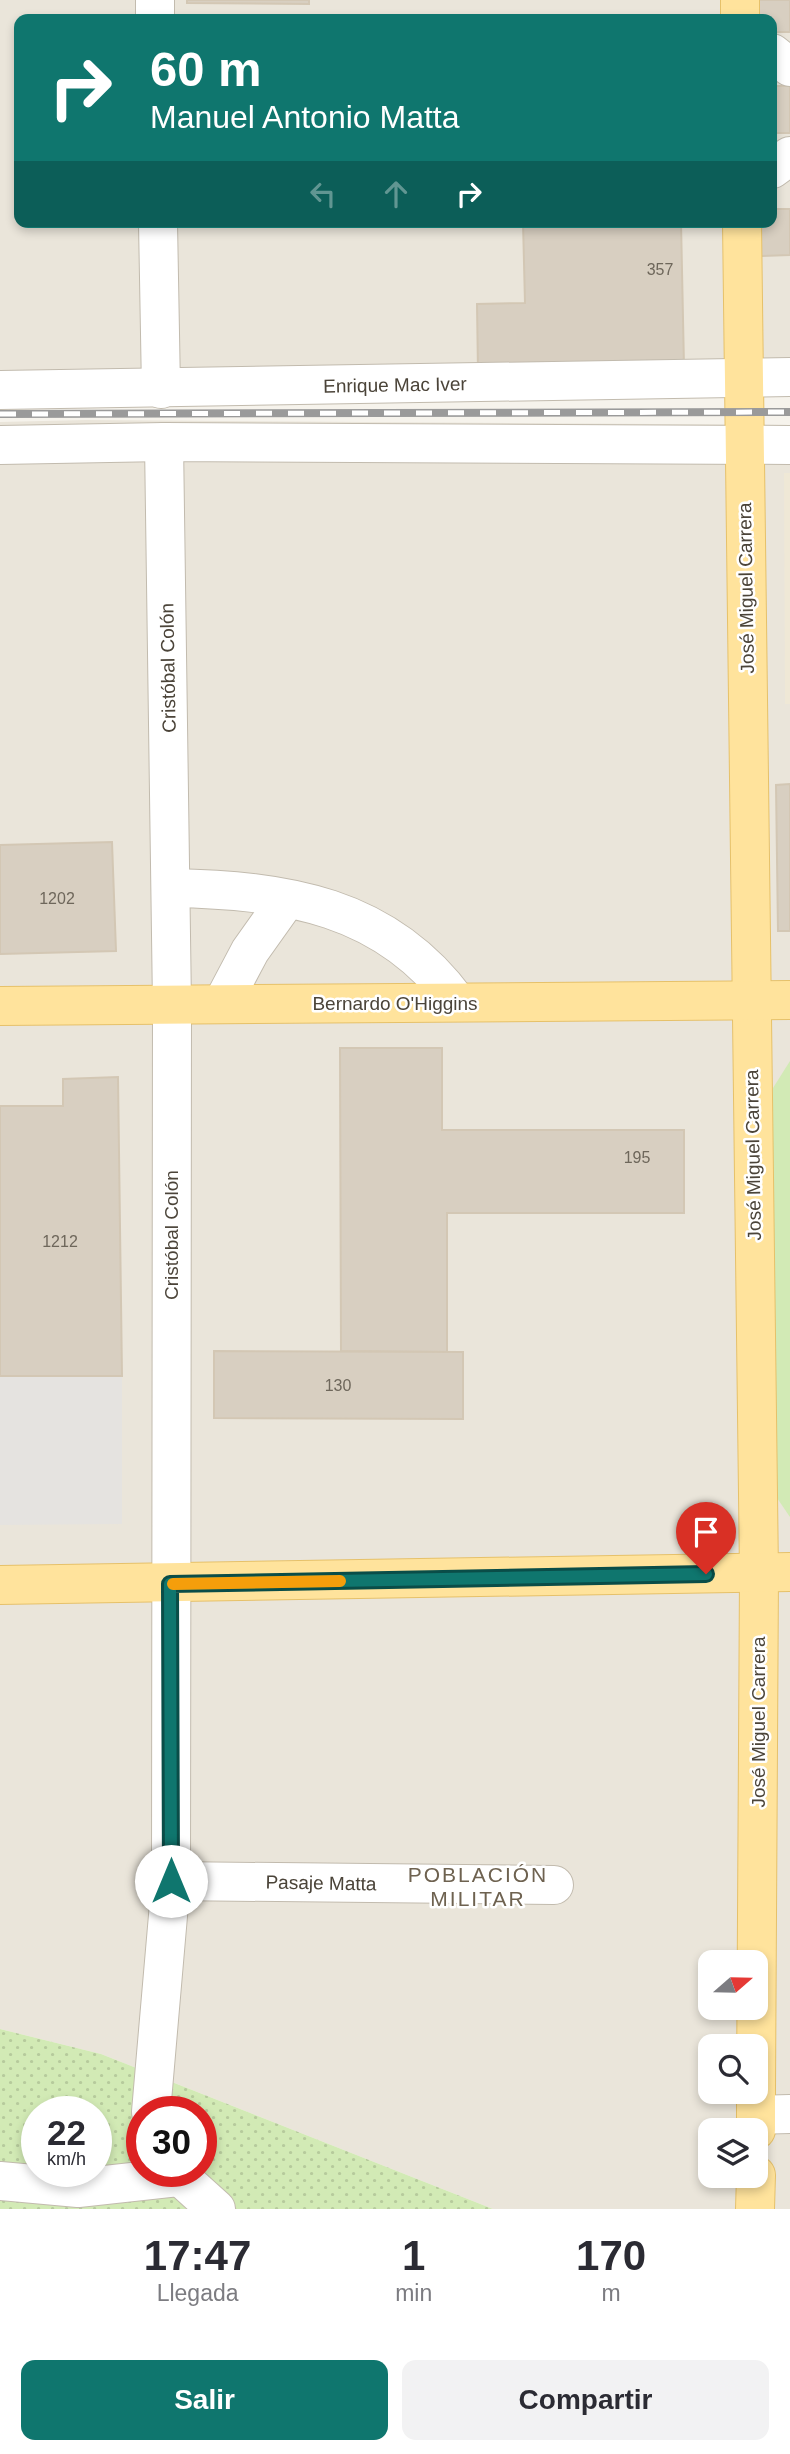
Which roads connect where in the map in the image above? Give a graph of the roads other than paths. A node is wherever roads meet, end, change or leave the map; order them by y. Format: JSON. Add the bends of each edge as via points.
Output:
{"nodes":[{"id":1,"x":158,"y":228,"type":"edge"},
{"id":2,"x":742,"y":228,"type":"edge"},
{"id":3,"x":744,"y":377,"type":"junction"},
{"id":4,"x":790,"y":377,"type":"edge"},
{"id":5,"x":161,"y":389,"type":"junction"},
{"id":6,"x":0,"y":390,"type":"edge"},
{"id":7,"x":164,"y":442,"type":"junction"},
{"id":8,"x":745,"y":444,"type":"junction"},
{"id":9,"x":0,"y":445,"type":"edge"},
{"id":10,"x":790,"y":445,"type":"edge"},
{"id":11,"x":171,"y":888,"type":"junction"},
{"id":12,"x":287,"y":899,"type":"junction"},
{"id":13,"x":790,"y":1000,"type":"edge"},
{"id":14,"x":457,"y":1002,"type":"junction"},
{"id":15,"x":750,"y":1002,"type":"junction"},
{"id":16,"x":222,"y":1004,"type":"junction"},
{"id":17,"x":172,"y":1005,"type":"junction"},
{"id":18,"x":0,"y":1006,"type":"edge"},
{"id":19,"x":775,"y":1573,"type":"edge"},
{"id":20,"x":0,"y":1584,"type":"edge"},
{"id":21,"x":170,"y":1584,"type":"junction"},
{"id":22,"x":171,"y":1881,"type":"junction"},
{"id":23,"x":554,"y":1885,"type":"dead end"},
{"id":24,"x":152,"y":2096,"type":"edge"},
{"id":25,"x":763,"y":2108,"type":"edge"},
{"id":26,"x":0,"y":2181,"type":"edge"},
{"id":27,"x":126,"y":2182,"type":"edge"},
{"id":28,"x":190,"y":2187,"type":"edge"},
{"id":29,"x":756,"y":2188,"type":"edge"},
{"id":30,"x":216,"y":2209,"type":"edge"},
{"id":31,"x":755,"y":2209,"type":"edge"}],
"edges":[{"from":1,"to":5,"type":"street"},
{"from":2,"to":3,"type":"main road","name":"José Miguel Carrera"},
{"from":3,"to":4,"type":"street","name":"Enrique Mac Iver"},
{"from":3,"to":5,"type":"street","name":"Enrique Mac Iver"},
{"from":3,"to":8,"type":"main road","name":"José Miguel Carrera"},
{"from":5,"to":6,"type":"street","name":"Enrique Mac Iver"},
{"from":7,"to":8,"type":"street"},
{"from":7,"to":9,"type":"street"},
{"from":7,"to":11,"type":"street","name":"Cristóbal Colón"},
{"from":8,"to":10,"type":"street"},
{"from":8,"to":15,"type":"main road","name":"José Miguel Carrera"},
{"from":11,"to":12,"type":"street","via":[[227,889]]},
{"from":11,"to":17,"type":"street","name":"Cristóbal Colón"},
{"from":12,"to":14,"type":"street","via":[[349,915],[387,934],[421,959]]},
{"from":12,"to":16,"type":"street","via":[[250,951]]},
{"from":13,"to":15,"type":"main road","name":"Bernardo O'Higgins"},
{"from":14,"to":15,"type":"main road","name":"Bernardo O'Higgins"},
{"from":14,"to":16,"type":"main road","name":"Bernardo O'Higgins"},
{"from":15,"to":19,"type":"main road","name":"José Miguel Carrera"},
{"from":16,"to":17,"type":"main road","name":"Bernardo O'Higgins"},
{"from":17,"to":18,"type":"main road","name":"Bernardo O'Higgins"},
{"from":17,"to":21,"type":"street","name":"Cristóbal Colón"},
{"from":19,"to":21,"type":"main road"},
{"from":19,"to":25,"type":"main road","name":"José Miguel Carrera"},
{"from":20,"to":21,"type":"main road"},
{"from":21,"to":22,"type":"street","name":"Cristóbal Colón"},
{"from":22,"to":23,"type":"street","name":"Pasaje Matta"},
{"from":22,"to":24,"type":"street","name":"Cristóbal Colón"},
{"from":26,"to":27,"type":"street","via":[[78,2188]]},
{"from":28,"to":30,"type":"street"},
{"from":29,"to":31,"type":"main road"}]}
